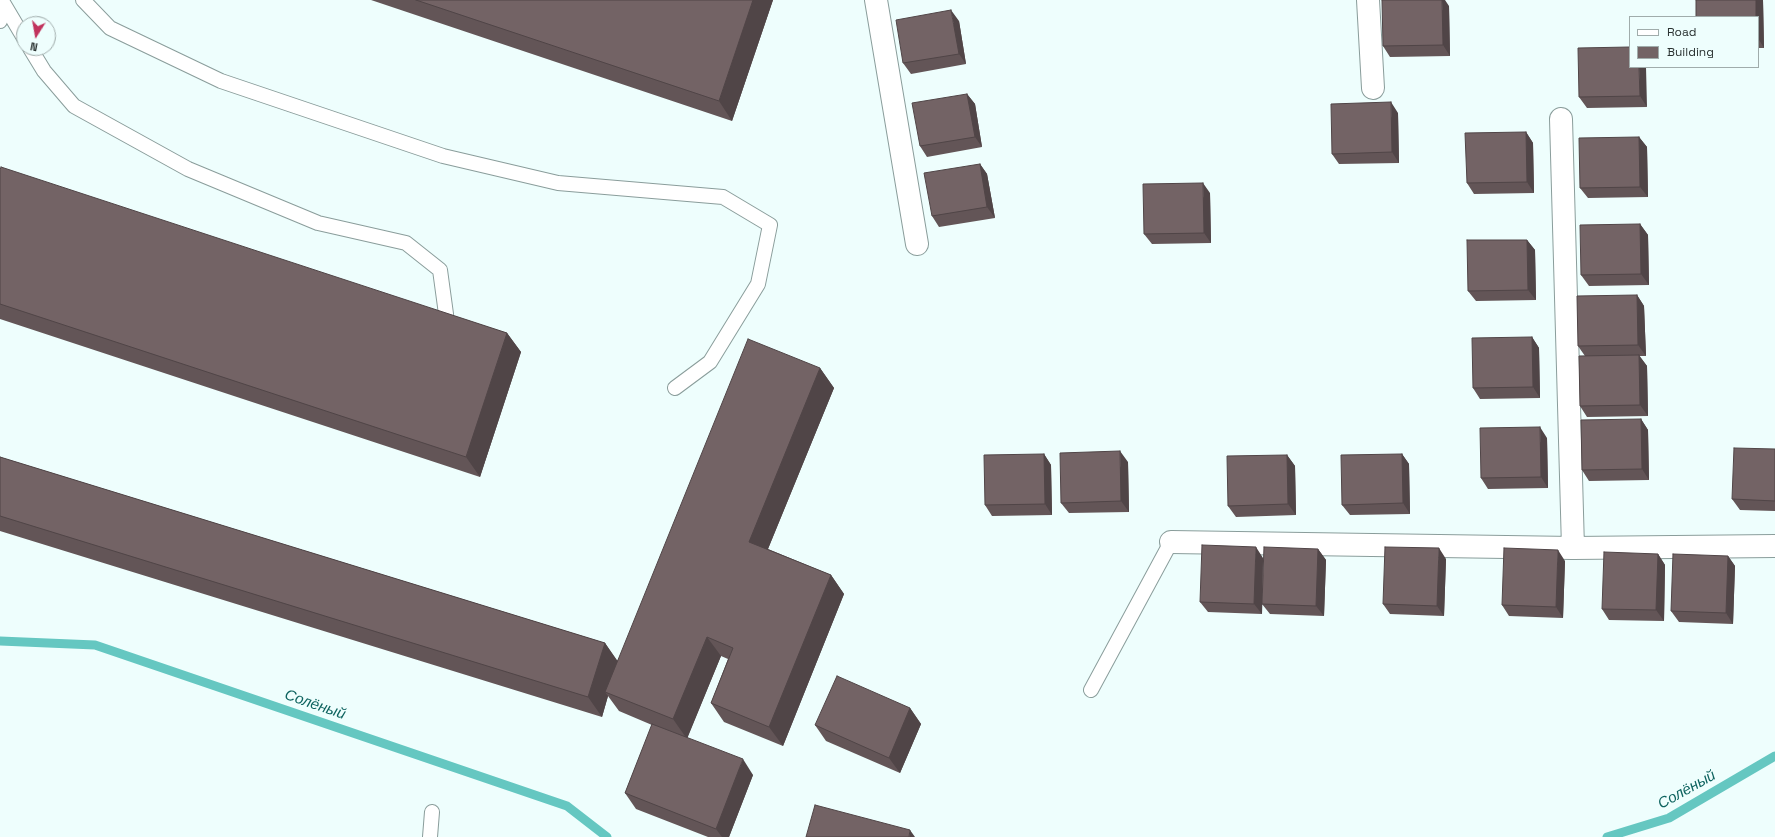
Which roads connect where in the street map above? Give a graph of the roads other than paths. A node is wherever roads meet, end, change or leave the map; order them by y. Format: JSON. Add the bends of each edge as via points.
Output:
{"nodes":[{"id":1,"x":83,"y":0,"type":"edge"},
{"id":2,"x":876,"y":0,"type":"edge"},
{"id":3,"x":1368,"y":0,"type":"edge"},
{"id":4,"x":2,"y":1,"type":"edge"},
{"id":5,"x":0,"y":21,"type":"edge"},
{"id":6,"x":16,"y":25,"type":"edge"},
{"id":7,"x":35,"y":56,"type":"edge"},
{"id":8,"x":1373,"y":88,"type":"dead end"},
{"id":9,"x":1561,"y":119,"type":"dead end"},
{"id":10,"x":917,"y":244,"type":"dead end"},
{"id":11,"x":446,"y":314,"type":"edge"},
{"id":12,"x":675,"y":388,"type":"dead end"},
{"id":13,"x":1171,"y":542,"type":"joint"},
{"id":14,"x":1775,"y":546,"type":"edge"},
{"id":15,"x":1573,"y":548,"type":"junction"},
{"id":16,"x":1091,"y":690,"type":"dead end"},
{"id":17,"x":432,"y":812,"type":"dead end"},
{"id":18,"x":430,"y":837,"type":"edge"}],
"edges":[{"from":1,"to":12,"type":"lane","via":[[110,28],[220,81],[444,156],[558,182],[723,197],[770,225],[758,284],[710,362]]},
{"from":2,"to":10,"type":"street"},
{"from":3,"to":8,"type":"street"},
{"from":4,"to":5,"type":"lane"},
{"from":4,"to":6,"type":"lane"},
{"from":7,"to":11,"type":"lane","via":[[44,71],[74,106],[188,168],[318,223],[406,244],[440,270]]},
{"from":9,"to":15,"type":"street"},
{"from":13,"to":15,"type":"street"},
{"from":13,"to":16,"type":"lane"},
{"from":14,"to":15,"type":"street"},
{"from":17,"to":18,"type":"lane"}]}
